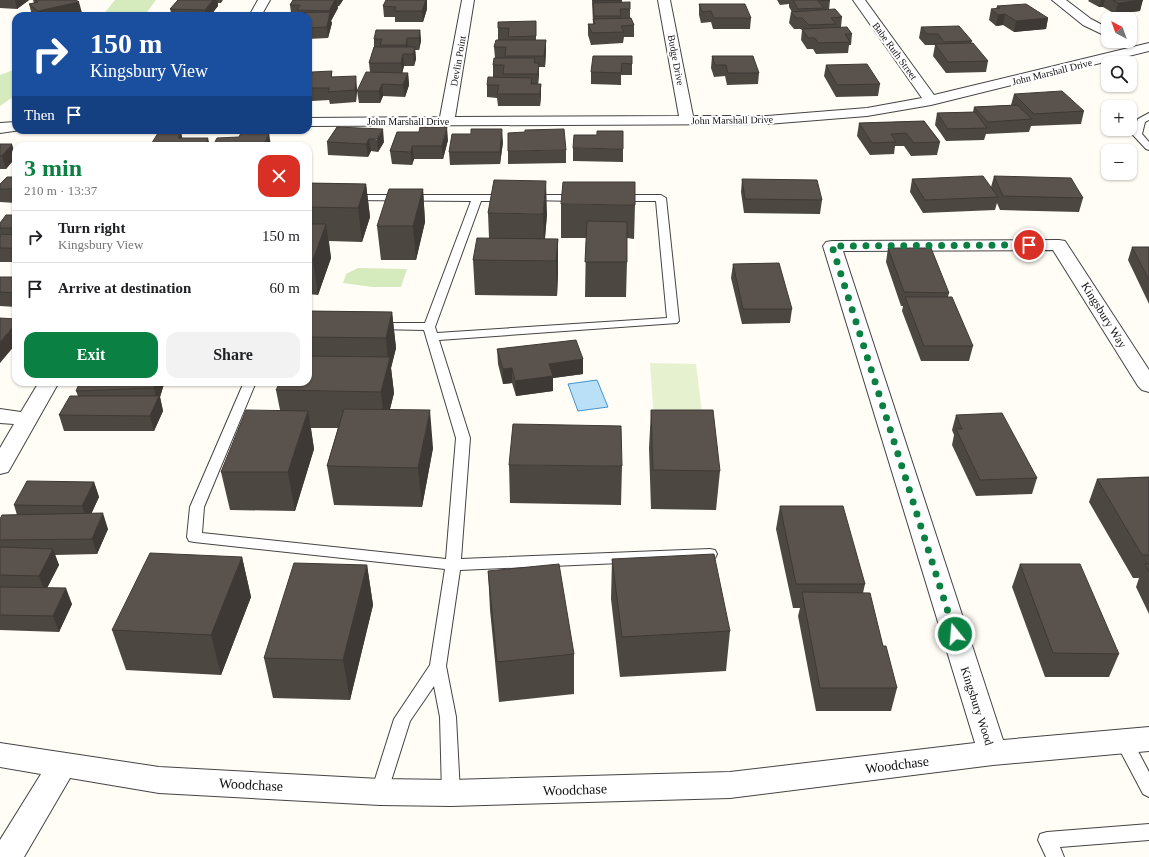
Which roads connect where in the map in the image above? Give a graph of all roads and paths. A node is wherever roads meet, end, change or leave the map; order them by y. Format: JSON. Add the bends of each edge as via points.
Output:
{"nodes":[{"id":1,"x":264,"y":0,"type":"edge"},
{"id":2,"x":468,"y":0,"type":"edge"},
{"id":3,"x":664,"y":0,"type":"edge"},
{"id":4,"x":859,"y":0,"type":"edge"},
{"id":5,"x":1058,"y":0,"type":"edge"},
{"id":6,"x":257,"y":12,"type":"edge"},
{"id":7,"x":1101,"y":29,"type":"edge"},
{"id":8,"x":1137,"y":45,"type":"edge"},
{"id":9,"x":1147,"y":48,"type":"edge"},
{"id":10,"x":931,"y":101,"type":"junction"},
{"id":11,"x":1149,"y":116,"type":"edge"},
{"id":12,"x":447,"y":121,"type":"junction"},
{"id":13,"x":687,"y":121,"type":"junction"},
{"id":14,"x":312,"y":122,"type":"edge"},
{"id":15,"x":0,"y":128,"type":"edge"},
{"id":16,"x":12,"y":128,"type":"edge"},
{"id":17,"x":1149,"y":147,"type":"edge"},
{"id":18,"x":339,"y":198,"type":"edge"},
{"id":19,"x":477,"y":198,"type":"junction"},
{"id":20,"x":592,"y":198,"type":"edge"},
{"id":21,"x":608,"y":198,"type":"edge"},
{"id":22,"x":832,"y":246,"type":"joint"},
{"id":23,"x":361,"y":326,"type":"edge"},
{"id":24,"x":430,"y":332,"type":"junction"},
{"id":25,"x":47,"y":386,"type":"edge"},
{"id":26,"x":248,"y":386,"type":"edge"},
{"id":27,"x":1149,"y":386,"type":"edge"},
{"id":28,"x":0,"y":416,"type":"edge"},
{"id":29,"x":28,"y":419,"type":"junction"},
{"id":30,"x":0,"y":467,"type":"edge"},
{"id":31,"x":710,"y":554,"type":"edge"},
{"id":32,"x":453,"y":565,"type":"junction"},
{"id":33,"x":438,"y":666,"type":"junction"},
{"id":34,"x":1136,"y":740,"type":"edge"},
{"id":35,"x":992,"y":753,"type":"junction"},
{"id":36,"x":0,"y":755,"type":"edge"},
{"id":37,"x":62,"y":766,"type":"junction"},
{"id":38,"x":1149,"y":788,"type":"edge"},
{"id":39,"x":380,"y":792,"type":"junction"},
{"id":40,"x":452,"y":793,"type":"junction"},
{"id":41,"x":1149,"y":832,"type":"edge"},
{"id":42,"x":7,"y":857,"type":"edge"},
{"id":43,"x":1055,"y":857,"type":"edge"}],
"edges":[{"from":1,"to":6,"type":"street"},
{"from":2,"to":12,"type":"street","name":"Devlin Point"},
{"from":3,"to":13,"type":"street","name":"Budge Drive"},
{"from":4,"to":10,"type":"street","name":"Babe Ruth Street"},
{"from":5,"to":7,"type":"street","via":[[1082,19]]},
{"from":8,"to":9,"type":"street"},
{"from":9,"to":10,"type":"street","name":"John Marshall Drive"},
{"from":10,"to":13,"type":"street","name":"John Marshall Drive","via":[[824,117]]},
{"from":11,"to":17,"type":"lane","via":[[1141,121],[1137,134]]},
{"from":12,"to":13,"type":"street","name":"John Marshall Drive"},
{"from":12,"to":14,"type":"street","name":"John Marshall Drive"},
{"from":15,"to":16,"type":"street"},
{"from":18,"to":19,"type":"lane"},
{"from":19,"to":20,"type":"lane"},
{"from":19,"to":24,"type":"lane"},
{"from":21,"to":24,"type":"lane","via":[[662,198],[673,320]]},
{"from":22,"to":27,"type":"street","name":"Kingsbury Way","via":[[1059,244]]},
{"from":22,"to":35,"type":"street","name":"Kingsbury Wood"},
{"from":23,"to":24,"type":"lane"},
{"from":24,"to":32,"type":"lane","via":[[463,438]]},
{"from":25,"to":29,"type":"street"},
{"from":26,"to":32,"type":"lane","via":[[197,507],[194,537]]},
{"from":28,"to":29,"type":"street"},
{"from":29,"to":30,"type":"street"},
{"from":31,"to":32,"type":"lane"},
{"from":32,"to":33,"type":"lane"},
{"from":33,"to":39,"type":"lane","via":[[402,719]]},
{"from":33,"to":40,"type":"lane","via":[[448,717]]},
{"from":34,"to":35,"type":"street","name":"Woodchase"},
{"from":34,"to":38,"type":"lane"},
{"from":35,"to":40,"type":"street","name":"Woodchase","via":[[730,785]]},
{"from":36,"to":37,"type":"street","name":"Woodchase"},
{"from":37,"to":39,"type":"street","name":"Woodchase","via":[[159,780]]},
{"from":37,"to":42,"type":"street"},
{"from":39,"to":40,"type":"street","name":"Woodchase"},
{"from":41,"to":43,"type":"lane","via":[[1047,840]]}]}
